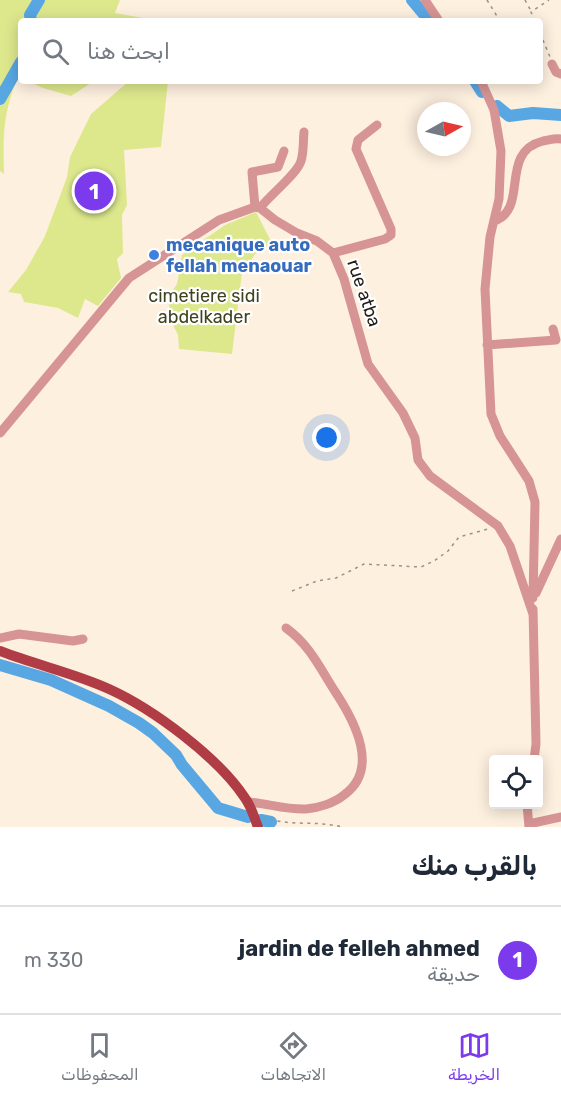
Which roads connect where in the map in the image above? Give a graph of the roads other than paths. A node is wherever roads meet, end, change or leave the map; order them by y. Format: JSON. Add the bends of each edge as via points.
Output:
{"nodes":[{"id":1,"x":425,"y":0,"type":"edge"},
{"id":2,"x":437,"y":18,"type":"edge"},
{"id":3,"x":552,"y":64,"type":"road end"},
{"id":4,"x":561,"y":74,"type":"edge"},
{"id":5,"x":482,"y":84,"type":"edge"},
{"id":6,"x":377,"y":125,"type":"dead end"},
{"id":7,"x":304,"y":132,"type":"dead end"},
{"id":8,"x":561,"y":140,"type":"edge"},
{"id":9,"x":284,"y":151,"type":"dead end"},
{"id":10,"x":257,"y":207,"type":"junction"},
{"id":11,"x":494,"y":221,"type":"junction"},
{"id":12,"x":333,"y":253,"type":"junction"},
{"id":13,"x":553,"y":328,"type":"dead end"},
{"id":14,"x":487,"y":345,"type":"junction"},
{"id":15,"x":0,"y":433,"type":"edge"},
{"id":16,"x":561,"y":539,"type":"edge"},
{"id":17,"x":533,"y":598,"type":"junction"},
{"id":18,"x":532,"y":614,"type":"junction"},
{"id":19,"x":286,"y":628,"type":"dead end"},
{"id":20,"x":0,"y":638,"type":"edge"},
{"id":21,"x":83,"y":639,"type":"dead end"},
{"id":22,"x":0,"y":651,"type":"edge"},
{"id":23,"x":535,"y":755,"type":"edge"},
{"id":24,"x":249,"y":807,"type":"junction"},
{"id":25,"x":527,"y":809,"type":"edge"},
{"id":26,"x":561,"y":816,"type":"edge"},
{"id":27,"x":529,"y":826,"type":"edge"},
{"id":28,"x":258,"y":827,"type":"edge"}],
"edges":[{"from":1,"to":2,"type":"street"},
{"from":3,"to":4,"type":"street"},
{"from":5,"to":11,"type":"street","via":[[495,110],[501,150]]},
{"from":6,"to":12,"type":"street","via":[[357,140],[356,149],[392,229],[391,235]]},
{"from":7,"to":10,"type":"street","via":[[298,170]]},
{"from":8,"to":11,"type":"street","via":[[526,148],[517,166],[507,213]]},
{"from":9,"to":10,"type":"street","via":[[278,167],[252,172]]},
{"from":10,"to":12,"type":"street","name":"rue atba"},
{"from":10,"to":15,"type":"street","via":[[219,220],[148,262],[129,278]]},
{"from":11,"to":14,"type":"street","via":[[485,289]]},
{"from":12,"to":18,"type":"street","name":"rue atba","via":[[369,364],[403,413],[415,438],[418,460],[430,476],[498,526],[510,546]]},
{"from":13,"to":14,"type":"street","via":[[556,340]]},
{"from":14,"to":17,"type":"street","via":[[491,414],[500,436],[529,481],[536,502]]},
{"from":16,"to":17,"type":"street"},
{"from":17,"to":18,"type":"street"},
{"from":18,"to":23,"type":"street"},
{"from":19,"to":24,"type":"street","via":[[310,652],[351,718],[362,751],[361,769],[356,784],[332,803],[307,809]]},
{"from":20,"to":21,"type":"street","via":[[20,634]]},
{"from":22,"to":24,"type":"main road","via":[[110,689],[145,710],[179,732],[220,769]]},
{"from":24,"to":28,"type":"main road"},
{"from":25,"to":27,"type":"street"},
{"from":26,"to":27,"type":"street"}]}
